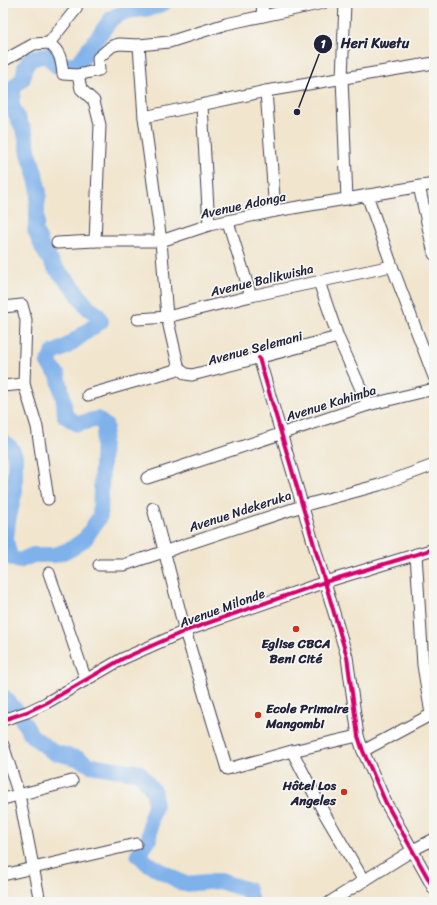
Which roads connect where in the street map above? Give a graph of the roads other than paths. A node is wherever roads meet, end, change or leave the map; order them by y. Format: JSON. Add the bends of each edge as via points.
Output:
{"nodes":[{"id":1,"x":77,"y":3,"type":"edge"},
{"id":2,"x":263,"y":3,"type":"edge"},
{"id":3,"x":323,"y":3,"type":"edge"},
{"id":4,"x":344,"y":3,"type":"edge"},
{"id":5,"x":262,"y":16,"type":"junction"},
{"id":6,"x":49,"y":43,"type":"junction"},
{"id":7,"x":139,"y":45,"type":"junction"},
{"id":8,"x":3,"y":61,"type":"edge"},
{"id":9,"x":434,"y":63,"type":"edge"},
{"id":10,"x":78,"y":75,"type":"junction"},
{"id":11,"x":342,"y":78,"type":"junction"},
{"id":12,"x":266,"y":92,"type":"junction"},
{"id":13,"x":202,"y":106,"type":"junction"},
{"id":14,"x":144,"y":118,"type":"junction"},
{"id":15,"x":434,"y":184,"type":"edge"},
{"id":16,"x":419,"y":186,"type":"junction"},
{"id":17,"x":367,"y":195,"type":"junction"},
{"id":18,"x":347,"y":199,"type":"junction"},
{"id":19,"x":275,"y":211,"type":"junction"},
{"id":20,"x":228,"y":222,"type":"junction"},
{"id":21,"x":209,"y":225,"type":"junction"},
{"id":22,"x":95,"y":241,"type":"junction"},
{"id":23,"x":161,"y":241,"type":"junction"},
{"id":24,"x":57,"y":243,"type":"dead end"},
{"id":25,"x":434,"y":254,"type":"edge"},
{"id":26,"x":392,"y":266,"type":"junction"},
{"id":27,"x":319,"y":282,"type":"junction"},
{"id":28,"x":251,"y":296,"type":"junction"},
{"id":29,"x":3,"y":307,"type":"edge"},
{"id":30,"x":168,"y":316,"type":"junction"},
{"id":31,"x":138,"y":319,"type":"dead end"},
{"id":32,"x":338,"y":337,"type":"junction"},
{"id":33,"x":260,"y":358,"type":"junction"},
{"id":34,"x":179,"y":369,"type":"junction"},
{"id":35,"x":434,"y":377,"type":"edge"},
{"id":36,"x":24,"y":384,"type":"junction"},
{"id":37,"x":3,"y":386,"type":"edge"},
{"id":38,"x":434,"y":389,"type":"edge"},
{"id":39,"x":88,"y":395,"type":"dead end"},
{"id":40,"x":368,"y":405,"type":"junction"},
{"id":41,"x":282,"y":434,"type":"junction"},
{"id":42,"x":434,"y":465,"type":"edge"},
{"id":43,"x":147,"y":478,"type":"dead end"},
{"id":44,"x":48,"y":498,"type":"dead end"},
{"id":45,"x":302,"y":506,"type":"junction"},
{"id":46,"x":153,"y":508,"type":"dead end"},
{"id":47,"x":165,"y":550,"type":"junction"},
{"id":48,"x":434,"y":550,"type":"edge"},
{"id":49,"x":416,"y":554,"type":"junction"},
{"id":50,"x":99,"y":565,"type":"dead end"},
{"id":51,"x":49,"y":573,"type":"dead end"},
{"id":52,"x":325,"y":582,"type":"junction"},
{"id":53,"x":185,"y":631,"type":"junction"},
{"id":54,"x":86,"y":680,"type":"junction"},
{"id":55,"x":433,"y":713,"type":"edge"},
{"id":56,"x":6,"y":719,"type":"edge"},
{"id":57,"x":358,"y":736,"type":"junction"},
{"id":58,"x":3,"y":745,"type":"edge"},
{"id":59,"x":292,"y":751,"type":"junction"},
{"id":60,"x":363,"y":751,"type":"junction"},
{"id":61,"x":72,"y":781,"type":"dead end"},
{"id":62,"x":19,"y":795,"type":"junction"},
{"id":63,"x":3,"y":798,"type":"edge"},
{"id":64,"x":434,"y":839,"type":"edge"},
{"id":65,"x":136,"y":844,"type":"dead end"},
{"id":66,"x":413,"y":850,"type":"junction"},
{"id":67,"x":34,"y":868,"type":"junction"},
{"id":68,"x":3,"y":876,"type":"edge"},
{"id":69,"x":364,"y":881,"type":"junction"},
{"id":70,"x":434,"y":889,"type":"edge"},
{"id":71,"x":40,"y":902,"type":"edge"},
{"id":72,"x":330,"y":902,"type":"edge"}],
"edges":[{"from":1,"to":6,"type":"street","via":[[76,9]]},
{"from":2,"to":5,"type":"street"},
{"from":3,"to":5,"type":"street"},
{"from":4,"to":11,"type":"street"},
{"from":5,"to":7,"type":"street","via":[[169,42]]},
{"from":6,"to":8,"type":"street","via":[[34,44]]},
{"from":6,"to":10,"type":"street","via":[[62,58],[63,74]]},
{"from":7,"to":10,"type":"street","via":[[112,46],[98,58],[99,70]]},
{"from":7,"to":14,"type":"street"},
{"from":9,"to":11,"type":"street"},
{"from":10,"to":22,"type":"street","via":[[81,89],[94,101],[100,125]]},
{"from":11,"to":12,"type":"street"},
{"from":11,"to":18,"type":"street"},
{"from":12,"to":13,"type":"street"},
{"from":12,"to":19,"type":"street"},
{"from":13,"to":14,"type":"street"},
{"from":13,"to":21,"type":"street"},
{"from":14,"to":23,"type":"street"},
{"from":15,"to":16,"type":"street","name":"Avenue Adonga"},
{"from":16,"to":17,"type":"street","name":"Avenue Adonga"},
{"from":16,"to":25,"type":"street"},
{"from":17,"to":18,"type":"street","name":"Avenue Adonga"},
{"from":17,"to":26,"type":"street"},
{"from":18,"to":19,"type":"street","name":"Avenue Adonga"},
{"from":19,"to":20,"type":"street","name":"Avenue Adonga"},
{"from":20,"to":21,"type":"street","name":"Avenue Adonga"},
{"from":20,"to":28,"type":"street"},
{"from":21,"to":23,"type":"street","name":"Avenue Adonga"},
{"from":22,"to":23,"type":"street","name":"Avenue Adonga"},
{"from":22,"to":24,"type":"street","name":"Avenue Adonga"},
{"from":23,"to":30,"type":"street"},
{"from":26,"to":27,"type":"street","name":"Avenue Balikwisha"},
{"from":26,"to":35,"type":"street"},
{"from":27,"to":28,"type":"street","name":"Avenue Balikwisha"},
{"from":27,"to":32,"type":"street"},
{"from":28,"to":30,"type":"street","name":"Avenue Balikwisha"},
{"from":29,"to":36,"type":"street","via":[[22,305],[26,320]]},
{"from":30,"to":31,"type":"street","name":"Avenue Balikwisha"},
{"from":30,"to":34,"type":"street"},
{"from":32,"to":33,"type":"street","name":"Avenue Selemani"},
{"from":32,"to":40,"type":"street"},
{"from":33,"to":34,"type":"street","name":"Avenue Selemani","via":[[192,375]]},
{"from":33,"to":41,"type":"street"},
{"from":34,"to":39,"type":"street"},
{"from":36,"to":37,"type":"street"},
{"from":36,"to":44,"type":"street","via":[[37,427]]},
{"from":38,"to":40,"type":"street","name":"Avenue Kahimba"},
{"from":40,"to":41,"type":"street","name":"Avenue Kahimba"},
{"from":41,"to":43,"type":"street","name":"Avenue Kahimba"},
{"from":41,"to":45,"type":"street"},
{"from":42,"to":45,"type":"street","name":"Avenue Ndekeruka","via":[[378,485]]},
{"from":45,"to":47,"type":"street","name":"Avenue Ndekeruka"},
{"from":45,"to":52,"type":"street"},
{"from":46,"to":47,"type":"street"},
{"from":47,"to":50,"type":"street","name":"Avenue Ndekeruka","via":[[124,565]]},
{"from":47,"to":53,"type":"street"},
{"from":48,"to":49,"type":"street","name":"Avenue Milonde"},
{"from":49,"to":52,"type":"street","name":"Avenue Milonde"},
{"from":49,"to":55,"type":"street","via":[[423,665]]},
{"from":51,"to":54,"type":"street"},
{"from":52,"to":53,"type":"street","name":"Avenue Milonde"},
{"from":52,"to":57,"type":"street","via":[[347,657]]},
{"from":53,"to":54,"type":"street","name":"Avenue Milonde","via":[[122,659]]},
{"from":53,"to":59,"type":"street","via":[[226,769]]},
{"from":54,"to":56,"type":"street","name":"Avenue Milonde","via":[[46,703]]},
{"from":55,"to":60,"type":"street"},
{"from":57,"to":59,"type":"street"},
{"from":57,"to":60,"type":"street"},
{"from":58,"to":62,"type":"street"},
{"from":59,"to":69,"type":"street"},
{"from":60,"to":66,"type":"street","via":[[386,803]]},
{"from":61,"to":62,"type":"street"},
{"from":62,"to":63,"type":"street"},
{"from":62,"to":67,"type":"street"},
{"from":64,"to":66,"type":"street"},
{"from":65,"to":67,"type":"street"},
{"from":66,"to":69,"type":"street"},
{"from":66,"to":70,"type":"street"},
{"from":67,"to":68,"type":"street"},
{"from":67,"to":71,"type":"street"},
{"from":69,"to":72,"type":"street"}]}
